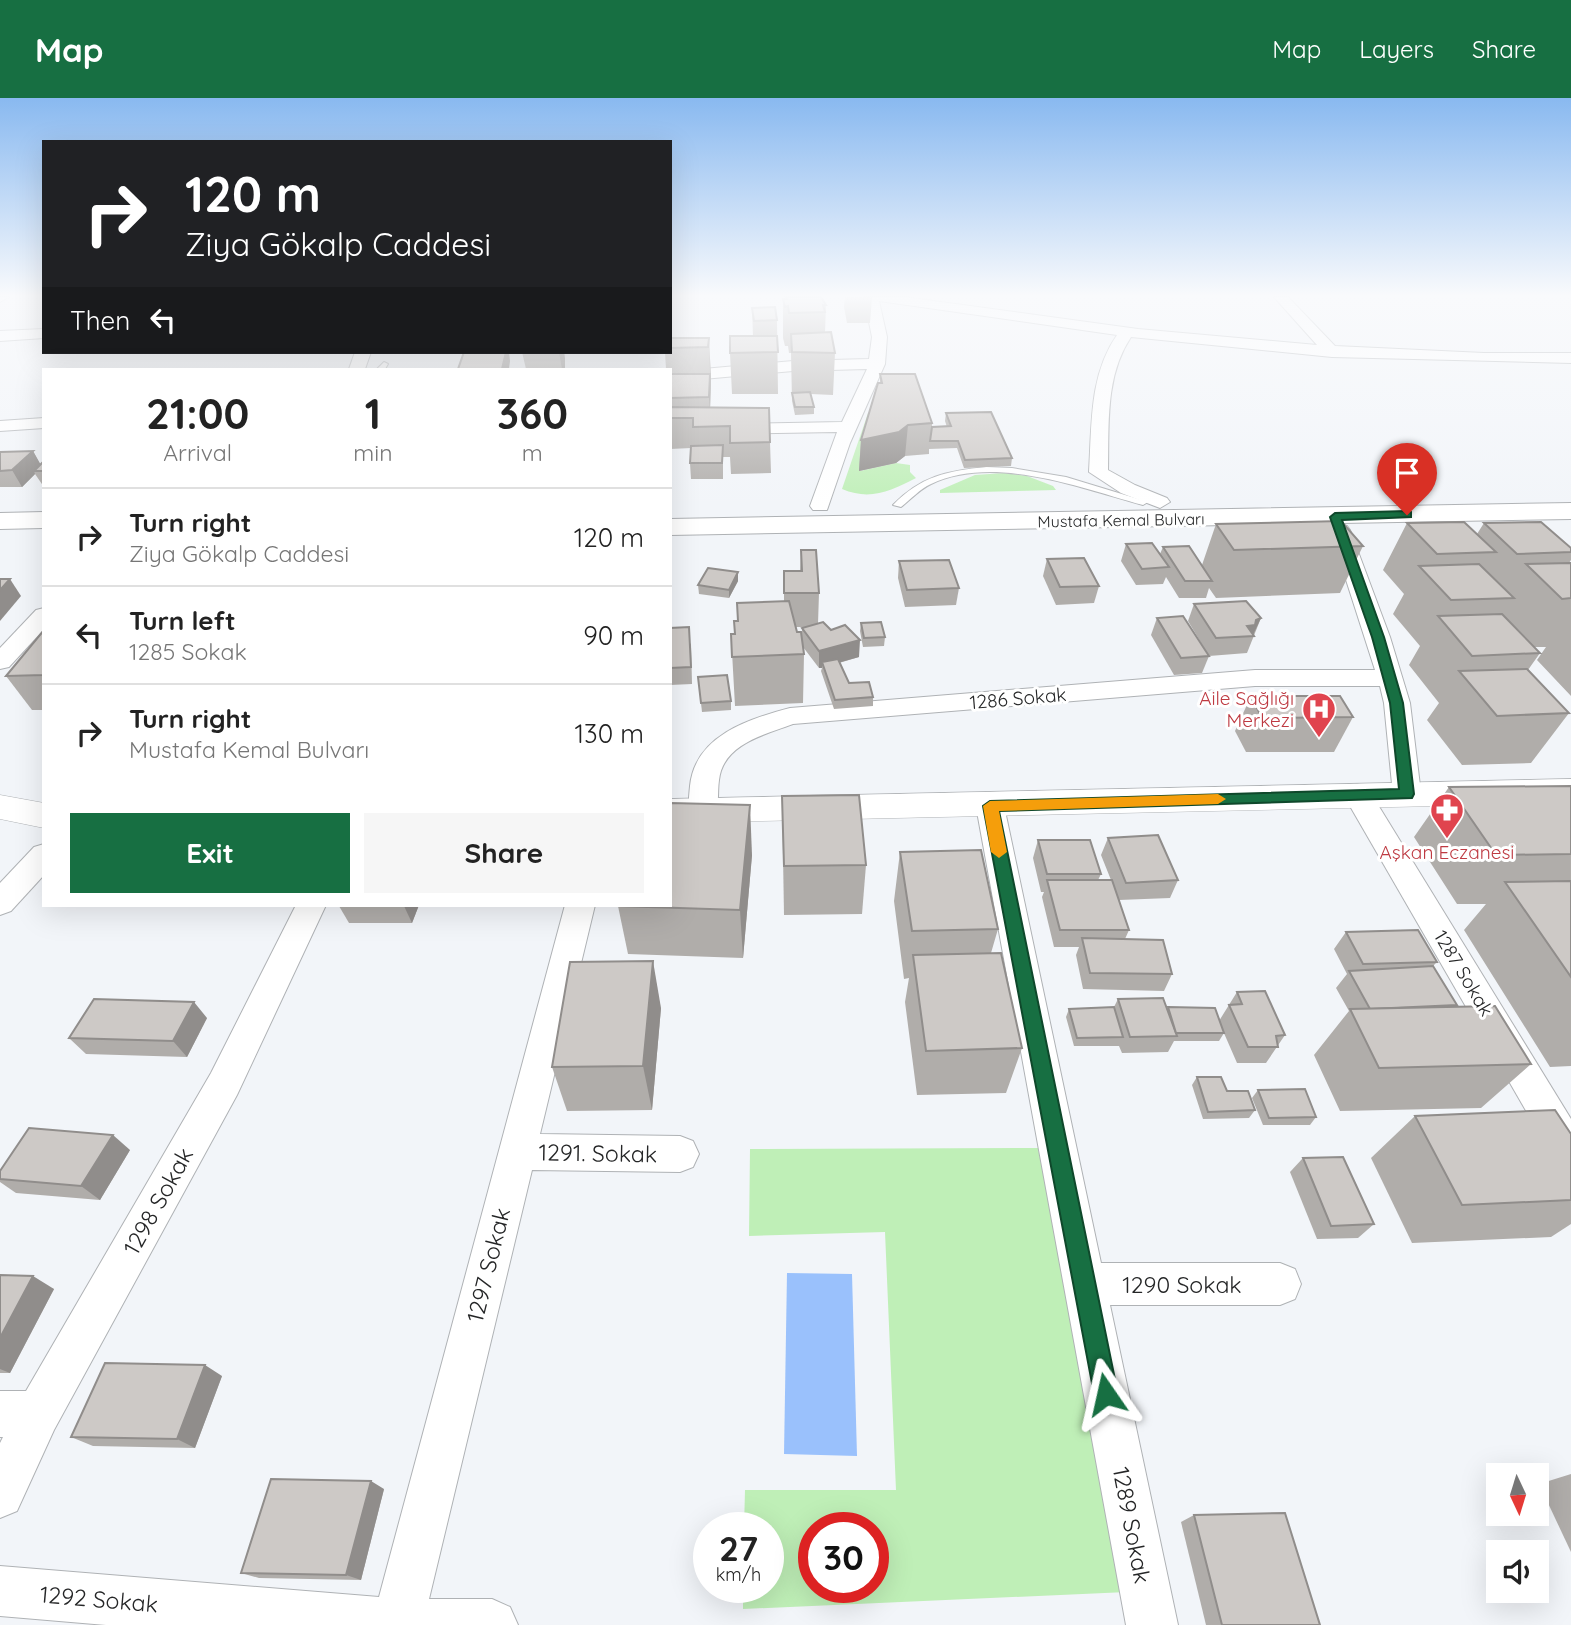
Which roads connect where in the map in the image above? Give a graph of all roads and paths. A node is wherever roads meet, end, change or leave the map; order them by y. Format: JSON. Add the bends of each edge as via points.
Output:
{"nodes":[{"id":1,"x":765,"y":368,"type":"edge"},
{"id":2,"x":875,"y":368,"type":"edge"},
{"id":3,"x":1108,"y":368,"type":"edge"},
{"id":4,"x":672,"y":377,"type":"edge"},
{"id":5,"x":42,"y":423,"type":"edge"},
{"id":6,"x":0,"y":426,"type":"edge"},
{"id":7,"x":849,"y":427,"type":"junction"},
{"id":8,"x":672,"y":430,"type":"edge"},
{"id":9,"x":1571,"y":495,"type":"edge"},
{"id":10,"x":1151,"y":502,"type":"junction"},
{"id":11,"x":820,"y":506,"type":"junction"},
{"id":12,"x":672,"y":509,"type":"edge"},
{"id":13,"x":1571,"y":511,"type":"edge"},
{"id":14,"x":1335,"y":517,"type":"junction"},
{"id":15,"x":42,"y":520,"type":"edge"},
{"id":16,"x":0,"y":521,"type":"edge"},
{"id":17,"x":672,"y":527,"type":"edge"},
{"id":18,"x":42,"y":537,"type":"edge"},
{"id":19,"x":0,"y":538,"type":"edge"},
{"id":20,"x":42,"y":617,"type":"edge"},
{"id":21,"x":0,"y":662,"type":"edge"},
{"id":22,"x":1389,"y":678,"type":"junction"},
{"id":23,"x":1571,"y":792,"type":"edge"},
{"id":24,"x":1357,"y":794,"type":"junction"},
{"id":25,"x":1406,"y":794,"type":"junction"},
{"id":26,"x":990,"y":806,"type":"junction"},
{"id":27,"x":0,"y":807,"type":"edge"},
{"id":28,"x":687,"y":811,"type":"edge"},
{"id":29,"x":42,"y":816,"type":"edge"},
{"id":30,"x":42,"y":857,"type":"edge"},
{"id":31,"x":0,"y":903,"type":"edge"},
{"id":32,"x":310,"y":907,"type":"edge"},
{"id":33,"x":579,"y":907,"type":"edge"},
{"id":34,"x":1558,"y":1108,"type":"edge"},
{"id":35,"x":516,"y":1152,"type":"junction"},
{"id":36,"x":1571,"y":1153,"type":"edge"},
{"id":37,"x":680,"y":1154,"type":"dead end"},
{"id":38,"x":1084,"y":1284,"type":"junction"},
{"id":39,"x":1280,"y":1284,"type":"dead end"},
{"id":40,"x":19,"y":1414,"type":"edge"},
{"id":41,"x":0,"y":1494,"type":"edge"},
{"id":42,"x":0,"y":1591,"type":"edge"},
{"id":43,"x":397,"y":1624,"type":"edge"},
{"id":44,"x":492,"y":1625,"type":"edge"},
{"id":45,"x":1152,"y":1625,"type":"edge"}],
"edges":[{"from":1,"to":4,"type":"street"},
{"from":2,"to":7,"type":"street"},
{"from":3,"to":10,"type":"street","via":[[1102,390],[1098,472]]},
{"from":5,"to":6,"type":"street"},
{"from":7,"to":8,"type":"street"},
{"from":7,"to":11,"type":"street"},
{"from":9,"to":10,"type":"highway","name":"Mustafa Kemal Bulvarı"},
{"from":10,"to":11,"type":"highway","name":"Mustafa Kemal Bulvarı"},
{"from":11,"to":12,"type":"highway","name":"Mustafa Kemal Bulvarı"},
{"from":13,"to":14,"type":"highway","name":"Mustafa Kemal Bulvarı","via":[[1489,522]]},
{"from":14,"to":17,"type":"highway","name":"Mustafa Kemal Bulvarı"},
{"from":14,"to":22,"type":"street"},
{"from":15,"to":16,"type":"highway"},
{"from":18,"to":19,"type":"highway"},
{"from":20,"to":21,"type":"street"},
{"from":22,"to":25,"type":"street","via":[[1397,703]]},
{"from":22,"to":28,"type":"street","name":"1286 Sokak","via":[[1255,678],[790,716],[743,733],[718,750]]},
{"from":23,"to":25,"type":"street"},
{"from":24,"to":25,"type":"street"},
{"from":24,"to":26,"type":"street"},
{"from":24,"to":34,"type":"street","name":"1287 Sokak"},
{"from":26,"to":28,"type":"street"},
{"from":26,"to":38,"type":"street","name":"1289 Sokak"},
{"from":27,"to":29,"type":"street"},
{"from":30,"to":31,"type":"street"},
{"from":32,"to":40,"type":"street","name":"1298 Sokak","via":[[224,1083]]},
{"from":33,"to":35,"type":"street","name":"1297 Sokak"},
{"from":34,"to":36,"type":"street","name":"1287 Sokak"},
{"from":35,"to":37,"type":"street","name":"1291. Sokak"},
{"from":35,"to":43,"type":"street","name":"1297 Sokak"},
{"from":38,"to":39,"type":"street","name":"1290 Sokak"},
{"from":38,"to":45,"type":"street","name":"1289 Sokak"},
{"from":40,"to":41,"type":"street","name":"1298 Sokak"},
{"from":42,"to":43,"type":"street","name":"1292 Sokak"},
{"from":43,"to":44,"type":"street","name":"1292 Sokak"}]}
